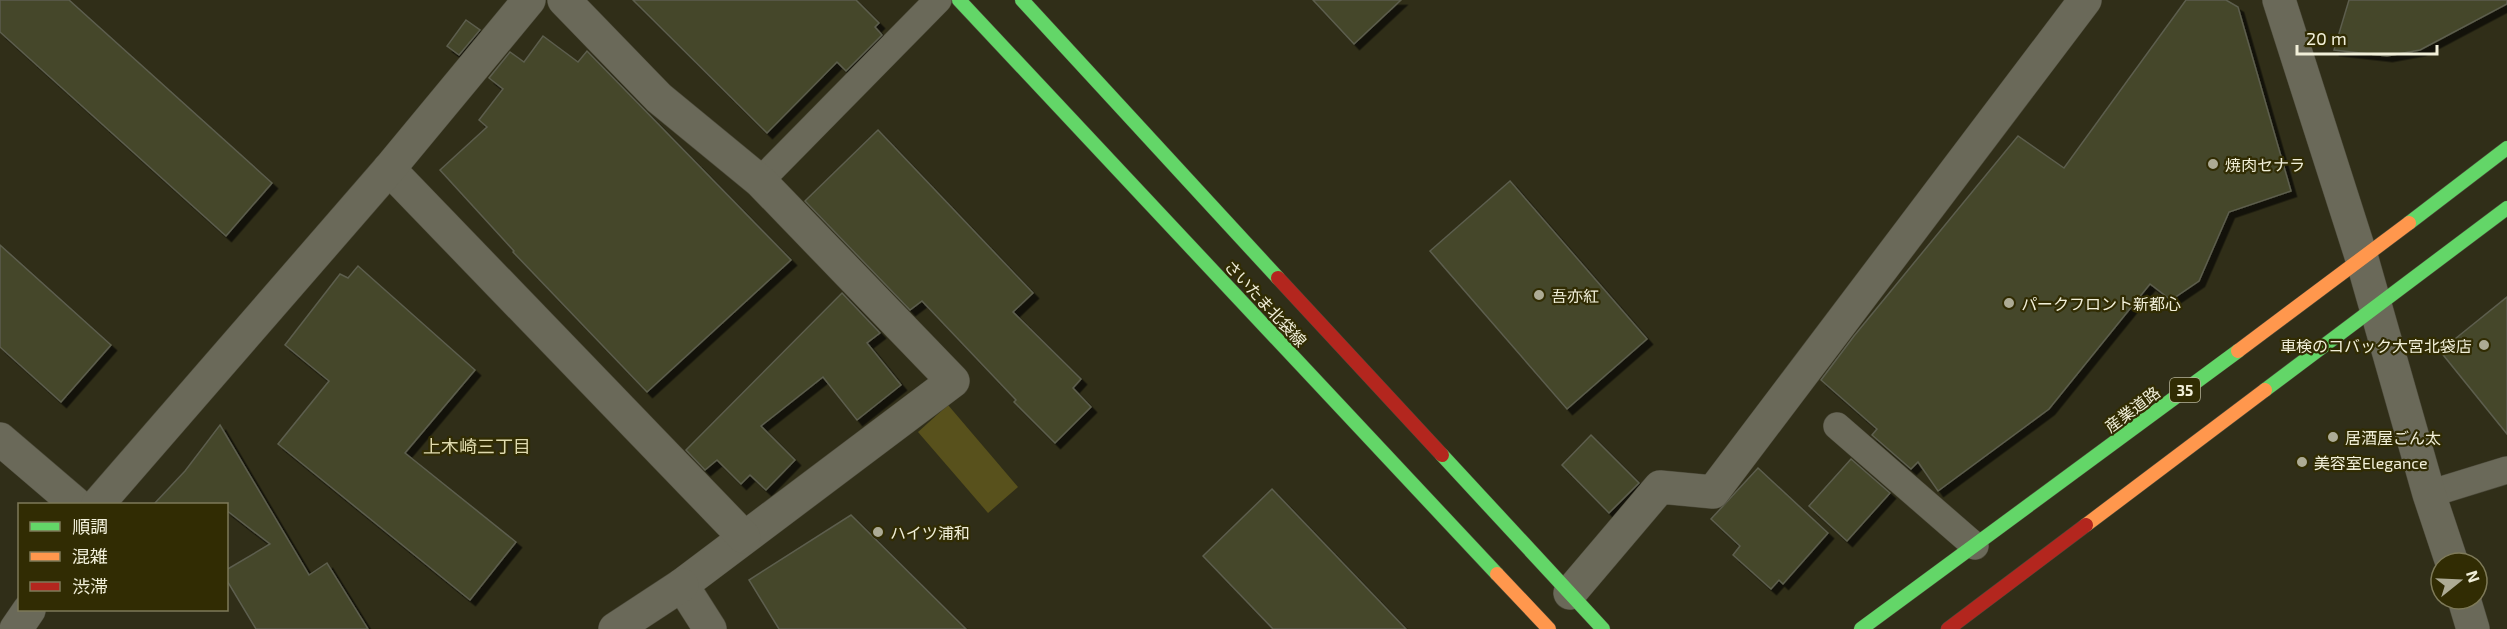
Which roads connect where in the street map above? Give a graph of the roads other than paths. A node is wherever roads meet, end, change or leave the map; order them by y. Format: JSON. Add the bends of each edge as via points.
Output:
{"nodes":[{"id":1,"x":529,"y":0,"type":"edge"},
{"id":2,"x":564,"y":0,"type":"edge"},
{"id":3,"x":938,"y":0,"type":"edge"},
{"id":4,"x":959,"y":0,"type":"edge"},
{"id":5,"x":1022,"y":0,"type":"edge"},
{"id":6,"x":2085,"y":0,"type":"edge"},
{"id":7,"x":2279,"y":0,"type":"edge"},
{"id":8,"x":2507,"y":148,"type":"edge"},
{"id":9,"x":389,"y":169,"type":"junction"},
{"id":10,"x":760,"y":181,"type":"junction"},
{"id":11,"x":2507,"y":208,"type":"edge"},
{"id":12,"x":2362,"y":259,"type":"junction"},
{"id":13,"x":2377,"y":307,"type":"junction"},
{"id":14,"x":1837,"y":426,"type":"dead end"},
{"id":15,"x":0,"y":439,"type":"edge"},
{"id":16,"x":2507,"y":470,"type":"edge"},
{"id":17,"x":2429,"y":494,"type":"junction"},
{"id":18,"x":75,"y":503,"type":"edge"},
{"id":19,"x":99,"y":503,"type":"edge"},
{"id":20,"x":744,"y":537,"type":"junction"},
{"id":21,"x":1975,"y":546,"type":"junction"},
{"id":22,"x":2448,"y":551,"type":"edge"},
{"id":23,"x":682,"y":585,"type":"junction"},
{"id":24,"x":1570,"y":593,"type":"junction"},
{"id":25,"x":28,"y":611,"type":"edge"},
{"id":26,"x":2468,"y":611,"type":"edge"},
{"id":27,"x":16,"y":629,"type":"edge"},
{"id":28,"x":615,"y":629,"type":"edge"},
{"id":29,"x":710,"y":629,"type":"edge"},
{"id":30,"x":1548,"y":629,"type":"edge"},
{"id":31,"x":1604,"y":629,"type":"edge"},
{"id":32,"x":1860,"y":629,"type":"edge"},
{"id":33,"x":1948,"y":629,"type":"edge"},
{"id":34,"x":2473,"y":629,"type":"edge"}],
"edges":[{"from":1,"to":9,"type":"street"},
{"from":2,"to":10,"type":"street","via":[[659,98]]},
{"from":3,"to":10,"type":"lane"},
{"from":4,"to":30,"type":"main road","name":"さいたま北袋線"},
{"from":5,"to":24,"type":"main road","name":"さいたま北袋線"},
{"from":6,"to":24,"type":"street","via":[[1713,492],[1660,487]]},
{"from":7,"to":12,"type":"street"},
{"from":8,"to":12,"type":"main road","name":"産業道路","number":"35"},
{"from":9,"to":19,"type":"street"},
{"from":9,"to":20,"type":"street"},
{"from":10,"to":20,"type":"street","via":[[953,381]]},
{"from":11,"to":13,"type":"main road"},
{"from":12,"to":13,"type":"street"},
{"from":12,"to":21,"type":"main road","name":"産業道路","number":"35"},
{"from":13,"to":17,"type":"street"},
{"from":13,"to":33,"type":"main road"},
{"from":14,"to":21,"type":"lane"},
{"from":15,"to":18,"type":"street"},
{"from":16,"to":17,"type":"lane"},
{"from":17,"to":22,"type":"street"},
{"from":20,"to":23,"type":"street"},
{"from":21,"to":32,"type":"main road","name":"産業道路","number":"35"},
{"from":23,"to":28,"type":"street"},
{"from":23,"to":29,"type":"street"},
{"from":24,"to":31,"type":"main road","name":"さいたま北袋線"},
{"from":25,"to":27,"type":"street"},
{"from":26,"to":34,"type":"street"}]}
